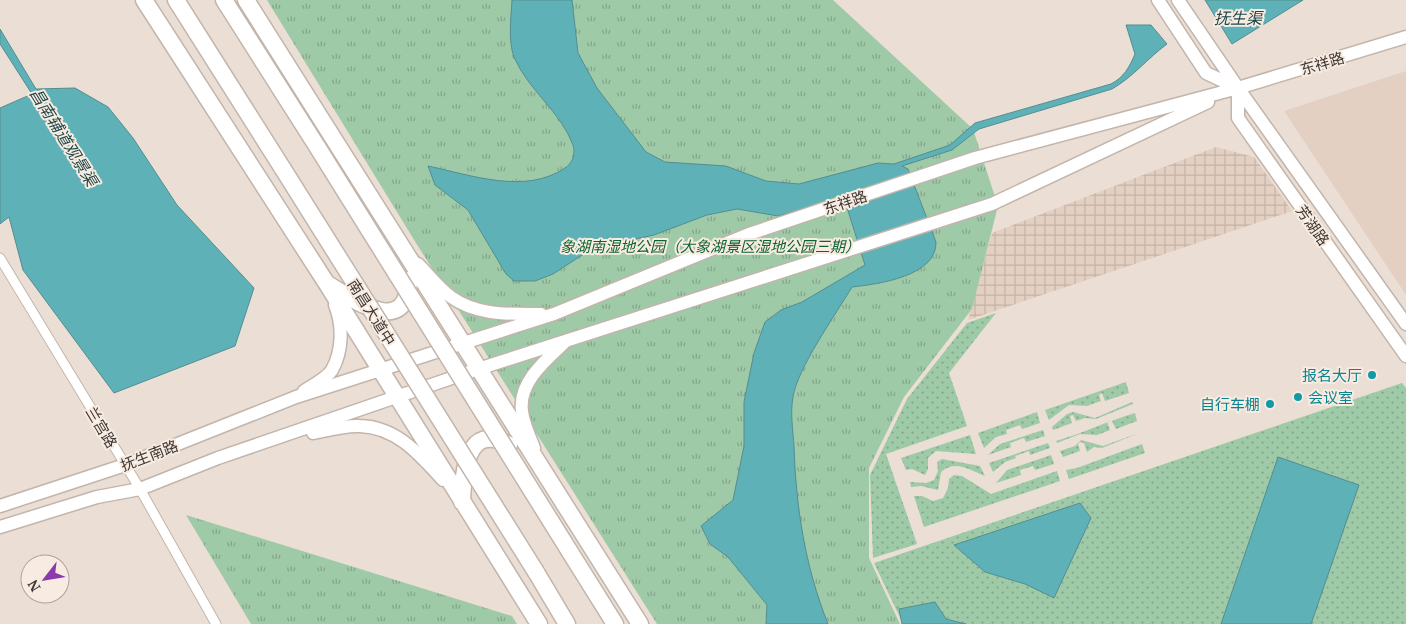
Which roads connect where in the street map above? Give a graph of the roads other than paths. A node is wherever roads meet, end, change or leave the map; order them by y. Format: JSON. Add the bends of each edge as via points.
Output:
{"nodes":[{"id":1,"x":144,"y":0,"type":"edge"},
{"id":2,"x":176,"y":0,"type":"edge"},
{"id":3,"x":224,"y":0,"type":"edge"},
{"id":4,"x":246,"y":0,"type":"edge"},
{"id":5,"x":1158,"y":0,"type":"edge"},
{"id":6,"x":1178,"y":0,"type":"edge"},
{"id":7,"x":1406,"y":37,"type":"edge"},
{"id":8,"x":1238,"y":88,"type":"junction"},
{"id":9,"x":403,"y":249,"type":"junction"},
{"id":10,"x":0,"y":258,"type":"edge"},
{"id":11,"x":328,"y":284,"type":"junction"},
{"id":12,"x":554,"y":314,"type":"junction"},
{"id":13,"x":1406,"y":324,"type":"edge"},
{"id":14,"x":568,"y":339,"type":"junction"},
{"id":15,"x":462,"y":343,"type":"junction"},
{"id":16,"x":1406,"y":356,"type":"edge"},
{"id":17,"x":478,"y":368,"type":"junction"},
{"id":18,"x":381,"y":370,"type":"junction"},
{"id":19,"x":296,"y":397,"type":"junction"},
{"id":20,"x":398,"y":397,"type":"junction"},
{"id":21,"x":284,"y":437,"type":"junction"},
{"id":22,"x":124,"y":465,"type":"junction"},
{"id":23,"x":541,"y":470,"type":"junction"},
{"id":24,"x":140,"y":489,"type":"junction"},
{"id":25,"x":462,"y":502,"type":"junction"},
{"id":26,"x":0,"y":506,"type":"edge"},
{"id":27,"x":0,"y":527,"type":"edge"},
{"id":28,"x":216,"y":624,"type":"edge"},
{"id":29,"x":538,"y":624,"type":"edge"},
{"id":30,"x":567,"y":624,"type":"edge"},
{"id":31,"x":615,"y":624,"type":"edge"},
{"id":32,"x":640,"y":624,"type":"edge"}],
"edges":[{"from":1,"to":11,"type":"highway"},
{"from":2,"to":30,"type":"highway","name":"南昌大道中","bridge":true},
{"from":3,"to":31,"type":"highway","bridge":true},
{"from":4,"to":9,"type":"highway"},
{"from":5,"to":8,"type":"main road","name":"芳湖路","via":[[1206,73]]},
{"from":6,"to":8,"type":"main road","name":"芳湖路"},
{"from":7,"to":8,"type":"main road","name":"东祥路"},
{"from":8,"to":12,"type":"main road","name":"东祥路","via":[[975,158],[749,234]]},
{"from":8,"to":13,"type":"main road","name":"芳湖路"},
{"from":8,"to":14,"type":"main road","name":"东祥路","via":[[992,204]]},
{"from":8,"to":16,"type":"main road","name":"芳湖路","via":[[1238,118]]},
{"from":9,"to":11,"type":"highway","via":[[409,282],[400,308],[389,312],[367,308]]},
{"from":9,"to":12,"type":"main road","via":[[451,297],[480,310],[500,314]]},
{"from":9,"to":15,"type":"highway"},
{"from":10,"to":22,"type":"street","name":"兰宫路"},
{"from":11,"to":18,"type":"highway"},
{"from":11,"to":19,"type":"main road","via":[[340,319],[341,342],[332,371]]},
{"from":12,"to":15,"type":"main road","name":"东祥路"},
{"from":14,"to":17,"type":"main road","name":"东祥路"},
{"from":14,"to":23,"type":"main road","via":[[536,371],[524,390],[522,411]]},
{"from":15,"to":17,"type":"highway"},
{"from":15,"to":18,"type":"main road","name":"东祥路"},
{"from":17,"to":20,"type":"main road","name":"东祥路"},
{"from":17,"to":23,"type":"highway"},
{"from":18,"to":19,"type":"main road","name":"东祥路"},
{"from":18,"to":20,"type":"highway"},
{"from":19,"to":22,"type":"main road","name":"抚生南路"},
{"from":20,"to":21,"type":"main road","name":"东祥路"},
{"from":20,"to":25,"type":"highway"},
{"from":21,"to":24,"type":"main road","name":"抚生南路","via":[[218,458]]},
{"from":21,"to":25,"type":"main road","via":[[360,426],[393,434],[413,448]]},
{"from":22,"to":24,"type":"street","name":"兰宫路"},
{"from":22,"to":26,"type":"main road","name":"抚生南路"},
{"from":23,"to":25,"type":"highway","via":[[508,444],[492,438],[479,442],[471,450],[463,473]]},
{"from":23,"to":32,"type":"highway"},
{"from":24,"to":27,"type":"main road","name":"抚生南路","via":[[97,497]]},
{"from":24,"to":28,"type":"street","name":"兰宫路"},
{"from":25,"to":29,"type":"highway"}]}
